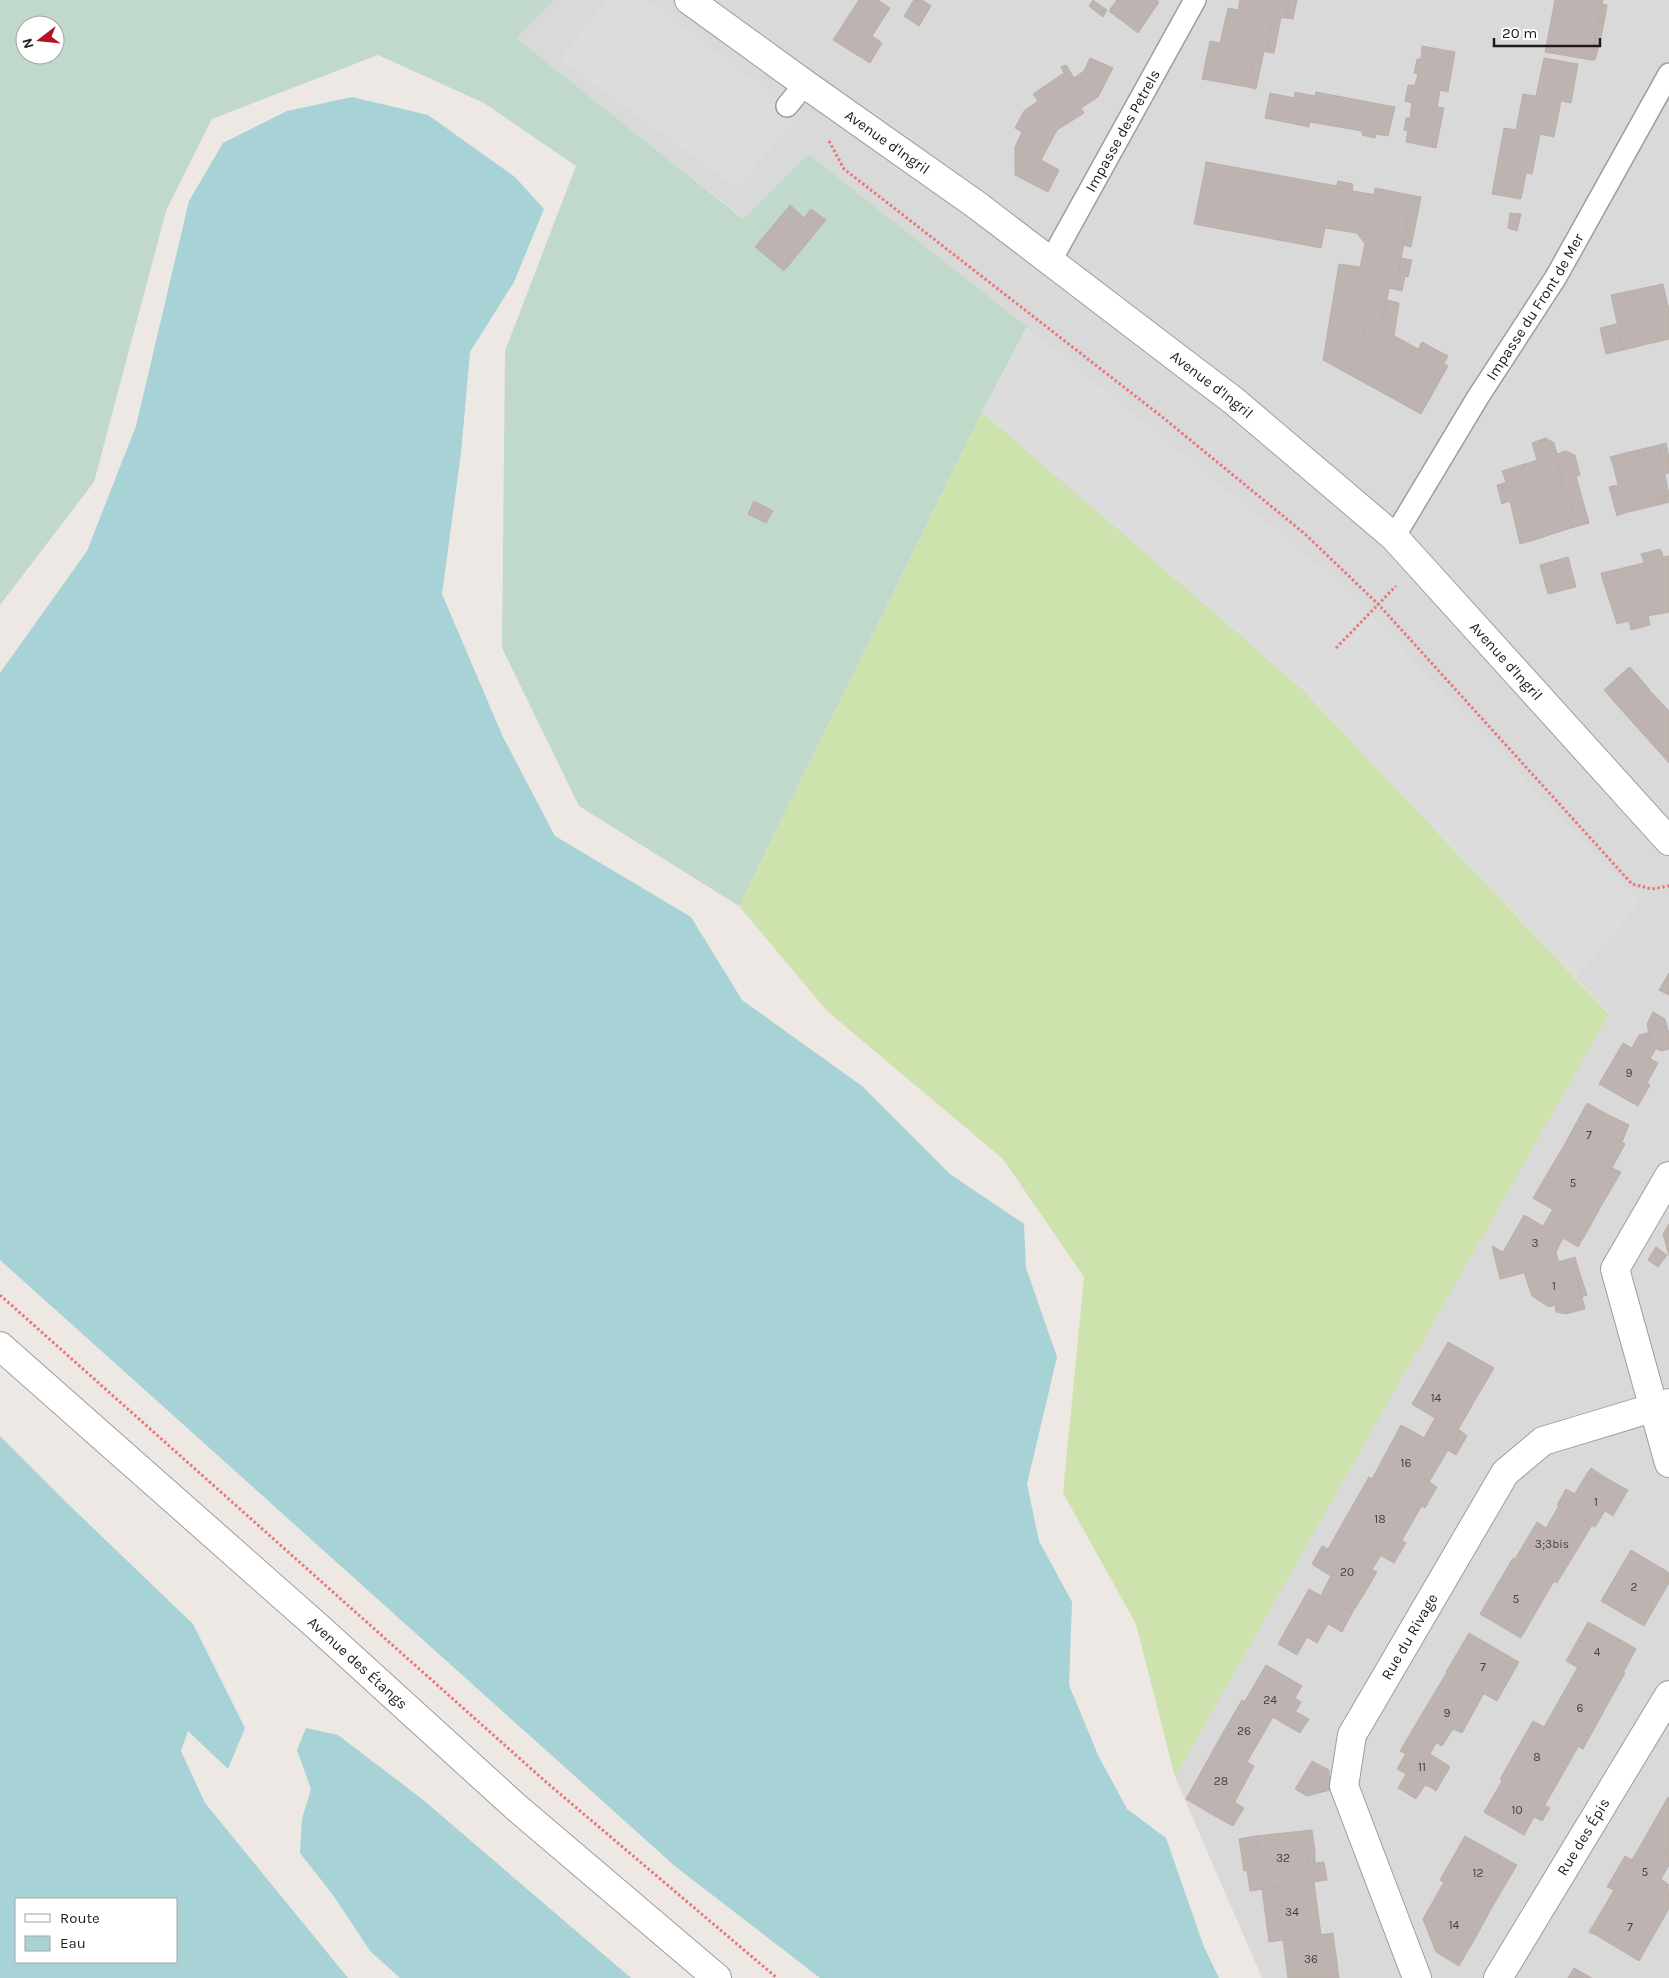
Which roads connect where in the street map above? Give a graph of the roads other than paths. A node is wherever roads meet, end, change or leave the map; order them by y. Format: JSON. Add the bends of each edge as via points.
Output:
{"nodes":[{"id":1,"x":689,"y":0,"type":"edge"},
{"id":2,"x":1196,"y":0,"type":"edge"},
{"id":3,"x":1669,"y":74,"type":"edge"},
{"id":4,"x":804,"y":84,"type":"junction"},
{"id":5,"x":787,"y":106,"type":"dead end"},
{"id":6,"x":1050,"y":262,"type":"junction"},
{"id":7,"x":1394,"y":537,"type":"junction"},
{"id":8,"x":1669,"y":841,"type":"edge"},
{"id":9,"x":1669,"y":1176,"type":"edge"},
{"id":10,"x":0,"y":1346,"type":"edge"},
{"id":11,"x":1661,"y":1405,"type":"edge"},
{"id":12,"x":1669,"y":1463,"type":"edge"},
{"id":13,"x":1669,"y":1695,"type":"edge"},
{"id":14,"x":717,"y":1978,"type":"edge"},
{"id":15,"x":1416,"y":1978,"type":"edge"},
{"id":16,"x":1498,"y":1978,"type":"edge"}],
"edges":[{"from":1,"to":4,"type":"street","name":"Avenue d'Ingril"},
{"from":2,"to":6,"type":"lane","name":"Impasse des Petrels"},
{"from":3,"to":7,"type":"lane","name":"Impasse du Front de Mer","via":[[1556,276]]},
{"from":4,"to":5,"type":"lane"},
{"from":4,"to":6,"type":"street","name":"Avenue d'Ingril","via":[[978,206]]},
{"from":6,"to":7,"type":"street","name":"Avenue d'Ingril","via":[[1234,401]]},
{"from":7,"to":8,"type":"street","name":"Avenue d'Ingril"},
{"from":9,"to":11,"type":"street","via":[[1615,1269]]},
{"from":10,"to":14,"type":"street","name":"Avenue des Étangs","via":[[517,1808]]},
{"from":11,"to":12,"type":"street"},
{"from":11,"to":15,"type":"street","name":"Rue du Rivage","via":[[1543,1441],[1506,1473],[1352,1736],[1344,1786]]},
{"from":13,"to":16,"type":"street","name":"Rue des Épis"}]}
